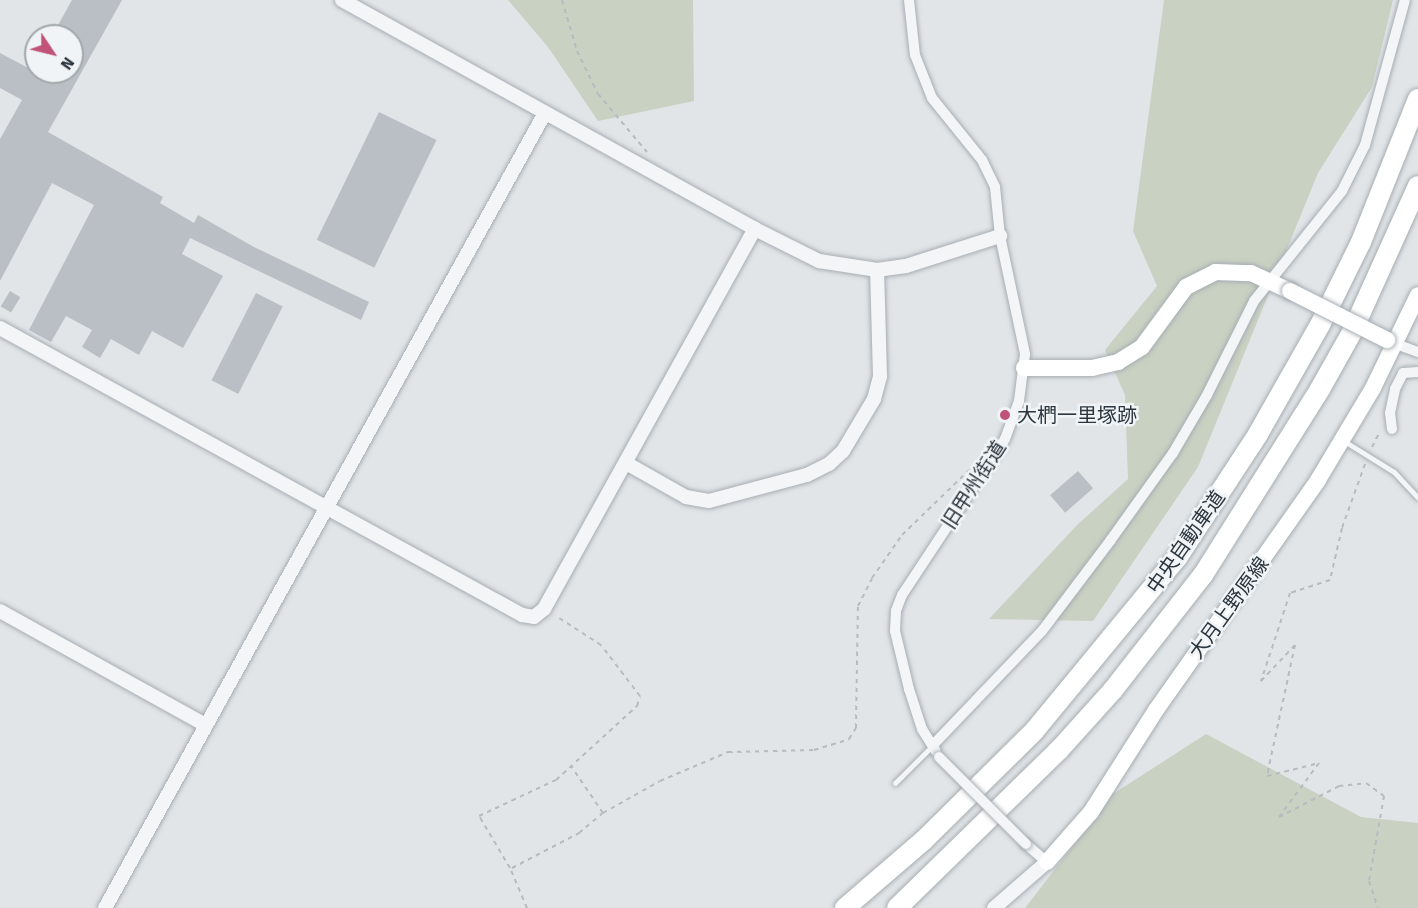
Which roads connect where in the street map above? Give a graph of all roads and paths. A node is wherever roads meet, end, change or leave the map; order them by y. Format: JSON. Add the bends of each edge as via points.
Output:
{"nodes":[{"id":1,"x":342,"y":0,"type":"edge"},
{"id":2,"x":562,"y":0,"type":"edge"},
{"id":3,"x":909,"y":0,"type":"edge"},
{"id":4,"x":1405,"y":0,"type":"edge"},
{"id":5,"x":1418,"y":99,"type":"edge"},
{"id":6,"x":545,"y":113,"type":"junction"},
{"id":7,"x":649,"y":154,"type":"dead end"},
{"id":8,"x":1418,"y":186,"type":"edge"},
{"id":9,"x":755,"y":229,"type":"junction"},
{"id":10,"x":1000,"y":236,"type":"junction"},
{"id":11,"x":877,"y":270,"type":"junction"},
{"id":12,"x":1269,"y":279,"type":"junction"},
{"id":13,"x":1416,"y":303,"type":"edge"},
{"id":14,"x":0,"y":328,"type":"edge"},
{"id":15,"x":1392,"y":342,"type":"junction"},
{"id":16,"x":1418,"y":352,"type":"edge"},
{"id":17,"x":1024,"y":368,"type":"junction"},
{"id":18,"x":1418,"y":372,"type":"edge"},
{"id":19,"x":1390,"y":413,"type":"junction"},
{"id":20,"x":1392,"y":429,"type":"dead end"},
{"id":21,"x":1342,"y":440,"type":"junction"},
{"id":22,"x":992,"y":461,"type":"junction"},
{"id":23,"x":626,"y":463,"type":"junction"},
{"id":24,"x":1418,"y":498,"type":"edge"},
{"id":25,"x":326,"y":506,"type":"junction"},
{"id":26,"x":544,"y":609,"type":"junction"},
{"id":27,"x":0,"y":611,"type":"edge"},
{"id":28,"x":206,"y":725,"type":"junction"},
{"id":29,"x":933,"y":745,"type":"junction"},
{"id":30,"x":571,"y":766,"type":"junction"},
{"id":31,"x":895,"y":783,"type":"dead end"},
{"id":32,"x":603,"y":813,"type":"junction"},
{"id":33,"x":1047,"y":862,"type":"junction"},
{"id":34,"x":510,"y":868,"type":"junction"},
{"id":35,"x":105,"y":908,"type":"edge"},
{"id":36,"x":527,"y":908,"type":"edge"},
{"id":37,"x":845,"y":908,"type":"edge"},
{"id":38,"x":897,"y":908,"type":"edge"},
{"id":39,"x":994,"y":908,"type":"edge"},
{"id":40,"x":1378,"y":908,"type":"edge"}],
"edges":[{"from":1,"to":6,"type":"street"},
{"from":2,"to":7,"type":"path","via":[[577,51],[598,94]]},
{"from":3,"to":10,"type":"street","name":"旧甲州街道","via":[[921,75],[944,118],[990,174],[999,206]]},
{"from":4,"to":12,"type":"street","via":[[1365,145],[1351,176]]},
{"from":5,"to":37,"type":"highway","name":"中央自動車道","via":[[1361,242],[1315,334],[1258,434],[1177,558],[1035,730],[924,840]]},
{"from":6,"to":9,"type":"street"},
{"from":6,"to":25,"type":"street"},
{"from":8,"to":38,"type":"highway","name":"中央自動車道","via":[[1384,264],[1320,389],[1203,574],[1128,672],[1059,750]]},
{"from":9,"to":11,"type":"street","via":[[819,261]]},
{"from":9,"to":23,"type":"street"},
{"from":10,"to":11,"type":"street","via":[[906,266]]},
{"from":10,"to":17,"type":"street","name":"旧甲州街道"},
{"from":11,"to":23,"type":"street","via":[[880,376],[868,410],[843,451],[830,464],[807,475],[709,501],[686,497]]},
{"from":12,"to":15,"type":"main road","bridge":true},
{"from":12,"to":17,"type":"main road","via":[[1227,270],[1195,280],[1142,347],[1118,362],[1092,368]]},
{"from":12,"to":29,"type":"street","via":[[1173,453],[1110,541],[1042,631]]},
{"from":13,"to":15,"type":"main road","name":"大月上野原線"},
{"from":14,"to":25,"type":"street"},
{"from":15,"to":16,"type":"street"},
{"from":15,"to":21,"type":"main road","name":"大月上野原線"},
{"from":17,"to":22,"type":"street","name":"旧甲州街道","via":[[1013,418]]},
{"from":18,"to":19,"type":"street","via":[[1403,373]]},
{"from":19,"to":20,"type":"street"},
{"from":19,"to":40,"type":"path","via":[[1372,447],[1342,528],[1330,580],[1290,593],[1261,681],[1295,645],[1267,776],[1319,763],[1279,817],[1339,786],[1366,783],[1384,796],[1369,881]]},
{"from":21,"to":24,"type":"lane","via":[[1394,471]]},
{"from":21,"to":33,"type":"main road","name":"大月上野原線","via":[[1271,550],[1156,710],[1110,784]]},
{"from":22,"to":29,"type":"street","name":"旧甲州街道","via":[[902,596],[896,611],[895,631],[906,678],[922,729]]},
{"from":22,"to":32,"type":"path","via":[[972,467],[925,511],[902,535],[872,578],[858,606],[856,728],[849,739],[814,750],[728,752]]},
{"from":23,"to":26,"type":"street"},
{"from":25,"to":26,"type":"street","via":[[522,615],[534,617]]},
{"from":25,"to":28,"type":"street"},
{"from":26,"to":30,"type":"path","via":[[602,645],[640,696],[637,706]]},
{"from":27,"to":28,"type":"street"},
{"from":28,"to":35,"type":"street"},
{"from":29,"to":31,"type":"lane"},
{"from":29,"to":33,"type":"street","name":"旧甲州街道","bridge":true,"via":[[939,757]]},
{"from":30,"to":32,"type":"path"},
{"from":30,"to":34,"type":"path","via":[[556,780],[479,816]]},
{"from":32,"to":34,"type":"path","via":[[579,833],[517,869]]},
{"from":33,"to":39,"type":"street"},
{"from":34,"to":36,"type":"path"}]}
